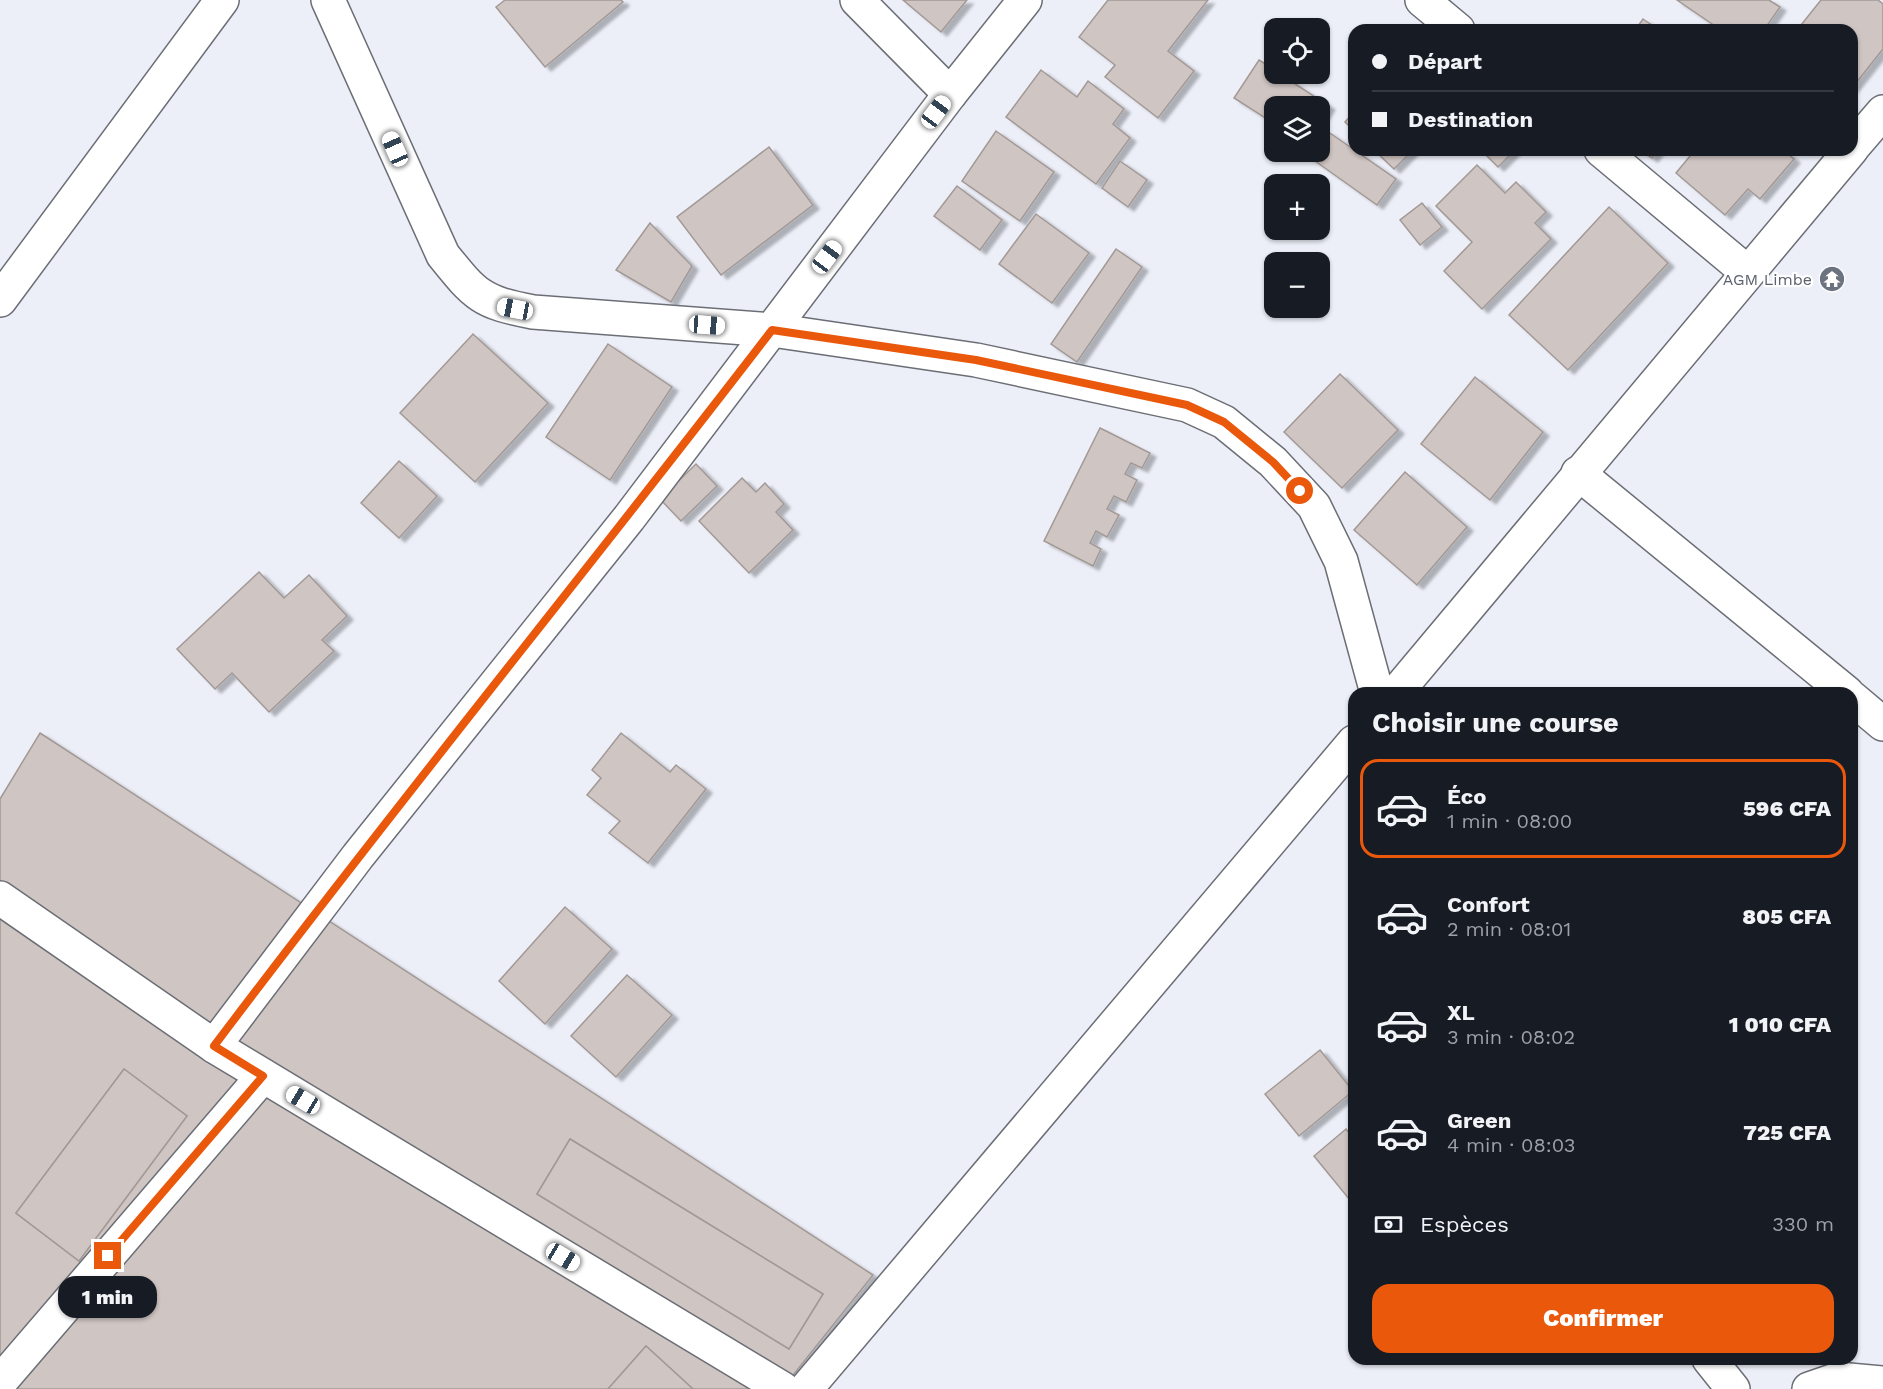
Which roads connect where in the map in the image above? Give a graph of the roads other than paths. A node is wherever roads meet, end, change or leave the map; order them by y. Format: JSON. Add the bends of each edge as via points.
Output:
{"nodes":[{"id":1,"x":222,"y":0,"type":"edge"},
{"id":2,"x":328,"y":0,"type":"edge"},
{"id":3,"x":857,"y":0,"type":"edge"},
{"id":4,"x":1025,"y":0,"type":"edge"},
{"id":5,"x":1422,"y":0,"type":"edge"},
{"id":6,"x":1451,"y":24,"type":"edge"},
{"id":7,"x":950,"y":94,"type":"junction"},
{"id":8,"x":1883,"y":112,"type":"edge"},
{"id":9,"x":1858,"y":142,"type":"edge"},
{"id":10,"x":1608,"y":156,"type":"edge"},
{"id":11,"x":1846,"y":156,"type":"edge"},
{"id":12,"x":1747,"y":272,"type":"junction"},
{"id":13,"x":0,"y":300,"type":"edge"},
{"id":14,"x":772,"y":330,"type":"junction"},
{"id":15,"x":1578,"y":473,"type":"junction"},
{"id":16,"x":1375,"y":687,"type":"edge"},
{"id":17,"x":1401,"y":687,"type":"edge"},
{"id":18,"x":1840,"y":687,"type":"edge"},
{"id":19,"x":1858,"y":703,"type":"edge"},
{"id":20,"x":1883,"y":723,"type":"edge"},
{"id":21,"x":1348,"y":749,"type":"edge"},
{"id":22,"x":0,"y":898,"type":"edge"},
{"id":23,"x":214,"y":1046,"type":"junction"},
{"id":24,"x":263,"y":1076,"type":"junction"},
{"id":25,"x":1714,"y":1365,"type":"edge"},
{"id":26,"x":0,"y":1382,"type":"edge"},
{"id":27,"x":1883,"y":1383,"type":"edge"},
{"id":28,"x":783,"y":1389,"type":"edge"},
{"id":29,"x":806,"y":1389,"type":"edge"},
{"id":30,"x":1733,"y":1389,"type":"edge"},
{"id":31,"x":1809,"y":1389,"type":"edge"}],
"edges":[{"from":1,"to":13,"type":"street"},
{"from":2,"to":14,"type":"street","via":[[443,255],[470,290],[498,305],[533,312]]},
{"from":3,"to":7,"type":"street"},
{"from":4,"to":7,"type":"street"},
{"from":5,"to":6,"type":"street"},
{"from":7,"to":14,"type":"street"},
{"from":8,"to":9,"type":"street"},
{"from":10,"to":12,"type":"street"},
{"from":11,"to":12,"type":"street"},
{"from":12,"to":15,"type":"street"},
{"from":14,"to":16,"type":"street","via":[[976,360],[1187,405],[1224,422],[1273,462],[1314,506],[1341,561]]},
{"from":14,"to":23,"type":"street","via":[[628,518],[358,856]]},
{"from":15,"to":17,"type":"street"},
{"from":15,"to":18,"type":"street"},
{"from":19,"to":20,"type":"street"},
{"from":21,"to":29,"type":"street"},
{"from":22,"to":23,"type":"street"},
{"from":23,"to":24,"type":"street"},
{"from":24,"to":26,"type":"street"},
{"from":24,"to":28,"type":"street"},
{"from":25,"to":30,"type":"street"},
{"from":27,"to":31,"type":"street","via":[[1838,1379]]}]}
